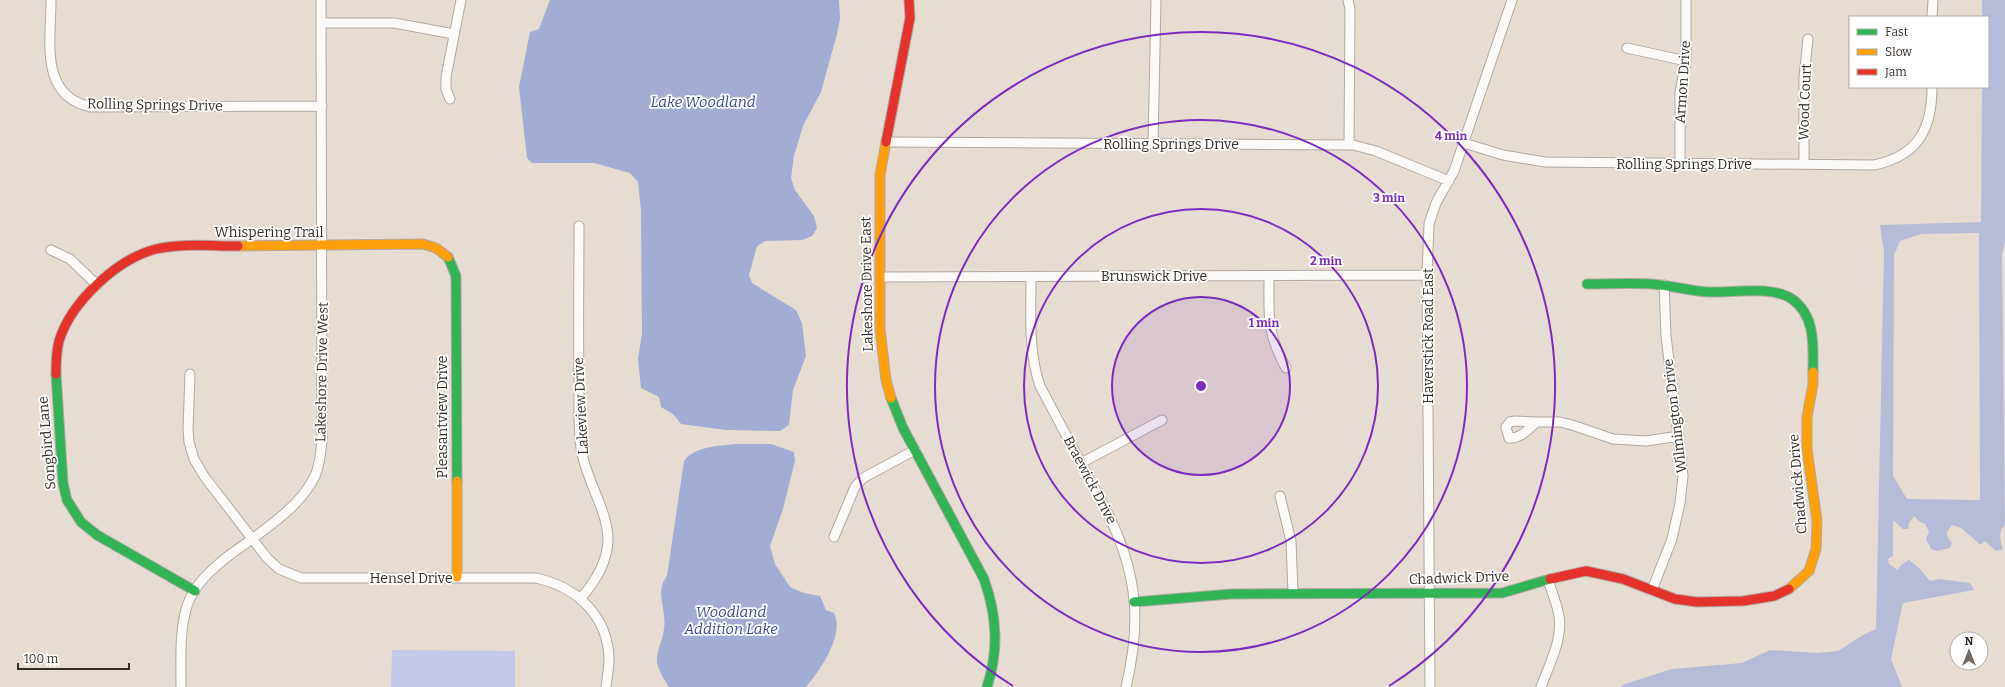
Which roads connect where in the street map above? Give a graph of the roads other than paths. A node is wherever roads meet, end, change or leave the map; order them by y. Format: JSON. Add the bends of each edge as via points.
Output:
{"nodes":[{"id":1,"x":51,"y":0,"type":"edge"},
{"id":2,"x":321,"y":0,"type":"edge"},
{"id":3,"x":461,"y":0,"type":"edge"},
{"id":4,"x":910,"y":0,"type":"edge"},
{"id":5,"x":1156,"y":0,"type":"edge"},
{"id":6,"x":1348,"y":0,"type":"edge"},
{"id":7,"x":1512,"y":0,"type":"edge"},
{"id":8,"x":1686,"y":0,"type":"edge"},
{"id":9,"x":1932,"y":0,"type":"edge"},
{"id":10,"x":1932,"y":16,"type":"edge"},
{"id":11,"x":322,"y":23,"type":"junction"},
{"id":12,"x":454,"y":34,"type":"junction"},
{"id":13,"x":1808,"y":39,"type":"dead end"},
{"id":14,"x":1627,"y":48,"type":"dead end"},
{"id":15,"x":1686,"y":61,"type":"junction"},
{"id":16,"x":1932,"y":88,"type":"edge"},
{"id":17,"x":450,"y":99,"type":"dead end"},
{"id":18,"x":322,"y":106,"type":"junction"},
{"id":19,"x":887,"y":142,"type":"junction"},
{"id":20,"x":1464,"y":143,"type":"junction"},
{"id":21,"x":1153,"y":144,"type":"junction"},
{"id":22,"x":1349,"y":145,"type":"junction"},
{"id":23,"x":1680,"y":164,"type":"junction"},
{"id":24,"x":1804,"y":164,"type":"junction"},
{"id":25,"x":1449,"y":181,"type":"junction"},
{"id":26,"x":579,"y":226,"type":"dead end"},
{"id":27,"x":323,"y":246,"type":"junction"},
{"id":28,"x":51,"y":250,"type":"dead end"},
{"id":29,"x":449,"y":258,"type":"joint"},
{"id":30,"x":1427,"y":275,"type":"junction"},
{"id":31,"x":1031,"y":276,"type":"junction"},
{"id":32,"x":1269,"y":276,"type":"junction"},
{"id":33,"x":880,"y":277,"type":"junction"},
{"id":34,"x":1587,"y":284,"type":"dead end"},
{"id":35,"x":97,"y":285,"type":"junction"},
{"id":36,"x":1664,"y":286,"type":"junction"},
{"id":37,"x":1286,"y":368,"type":"dead end"},
{"id":38,"x":190,"y":374,"type":"dead end"},
{"id":39,"x":1162,"y":420,"type":"dead end"},
{"id":40,"x":1537,"y":422,"type":"dead end"},
{"id":41,"x":1679,"y":436,"type":"junction"},
{"id":42,"x":915,"y":450,"type":"junction"},
{"id":43,"x":1081,"y":464,"type":"junction"},
{"id":44,"x":1280,"y":496,"type":"dead end"},
{"id":45,"x":834,"y":537,"type":"dead end"},
{"id":46,"x":252,"y":538,"type":"junction"},
{"id":47,"x":457,"y":577,"type":"junction"},
{"id":48,"x":1548,"y":580,"type":"junction"},
{"id":49,"x":1652,"y":590,"type":"junction"},
{"id":50,"x":195,"y":591,"type":"junction"},
{"id":51,"x":1292,"y":593,"type":"junction"},
{"id":52,"x":1430,"y":593,"type":"junction"},
{"id":53,"x":581,"y":598,"type":"junction"},
{"id":54,"x":1134,"y":602,"type":"junction"},
{"id":55,"x":181,"y":687,"type":"edge"},
{"id":56,"x":606,"y":687,"type":"edge"},
{"id":57,"x":987,"y":687,"type":"edge"},
{"id":58,"x":1126,"y":687,"type":"edge"},
{"id":59,"x":1430,"y":687,"type":"edge"},
{"id":60,"x":1541,"y":687,"type":"edge"}],
"edges":[{"from":1,"to":18,"type":"street","name":"Rolling Springs Drive","via":[[51,61],[54,78],[62,92],[80,104],[90,107]]},
{"from":2,"to":11,"type":"street","name":"Lakeshore Drive West"},
{"from":3,"to":12,"type":"street"},
{"from":4,"to":19,"type":"street","name":"Lakeshore Drive East","via":[[910,18]]},
{"from":5,"to":21,"type":"street"},
{"from":6,"to":22,"type":"street"},
{"from":7,"to":20,"type":"street","name":"Haverstick Road East"},
{"from":8,"to":15,"type":"street","name":"Armon Drive"},
{"from":9,"to":10,"type":"street"},
{"from":11,"to":12,"type":"street","via":[[394,23]]},
{"from":11,"to":18,"type":"street","name":"Lakeshore Drive West"},
{"from":12,"to":17,"type":"street","via":[[446,77],[446,89]]},
{"from":13,"to":24,"type":"street","name":"Wood Court","via":[[1804,77]]},
{"from":14,"to":15,"type":"street"},
{"from":15,"to":23,"type":"street","name":"Armon Drive","via":[[1680,92]]},
{"from":16,"to":24,"type":"street","name":"Rolling Springs Drive","via":[[1928,125],[1904,154],[1874,165]]},
{"from":18,"to":27,"type":"street","name":"Lakeshore Drive West"},
{"from":19,"to":21,"type":"street","name":"Rolling Springs Drive"},
{"from":19,"to":33,"type":"street","name":"Lakeshore Drive East","via":[[880,179]]},
{"from":20,"to":23,"type":"street","name":"Rolling Springs Drive","via":[[1503,155],[1545,162]]},
{"from":20,"to":25,"type":"street","name":"Haverstick Road East"},
{"from":21,"to":22,"type":"street","name":"Rolling Springs Drive"},
{"from":22,"to":25,"type":"street","name":"Rolling Springs Drive","via":[[1376,151]]},
{"from":23,"to":24,"type":"street","name":"Rolling Springs Drive"},
{"from":25,"to":30,"type":"street","name":"Haverstick Road East","via":[[1436,203],[1429,224]]},
{"from":26,"to":53,"type":"street","name":"Lakeview Drive","via":[[578,350],[581,449],[587,475],[606,522],[608,541],[601,570]]},
{"from":27,"to":29,"type":"street","name":"Whispering Trail","via":[[423,244],[435,247]]},
{"from":27,"to":35,"type":"street","name":"Whispering Trail","via":[[167,247],[148,250],[117,267]]},
{"from":27,"to":46,"type":"street","name":"Lakeshore Drive West","via":[[320,459],[316,475],[305,494]]},
{"from":28,"to":35,"type":"street","via":[[70,259]]},
{"from":29,"to":47,"type":"street","name":"Pleasantview Drive","via":[[454,265],[456,276]]},
{"from":30,"to":32,"type":"street","name":"Brunswick Drive"},
{"from":30,"to":52,"type":"street","name":"Haverstick Road East"},
{"from":31,"to":32,"type":"street","name":"Brunswick Drive"},
{"from":31,"to":33,"type":"street","name":"Brunswick Drive"},
{"from":31,"to":43,"type":"street","name":"Braewick Drive","via":[[1031,345],[1034,368],[1040,386]]},
{"from":32,"to":37,"type":"street","via":[[1269,323],[1272,337]]},
{"from":33,"to":42,"type":"street","name":"Lakeshore Drive East","via":[[880,329],[886,380],[894,408]]},
{"from":34,"to":36,"type":"street","name":"Chadwick Drive"},
{"from":35,"to":50,"type":"street","name":"Songbird Lane","via":[[76,309],[58,341],[56,369],[63,483],[67,500],[82,522],[97,535]]},
{"from":36,"to":41,"type":"street","name":"Wilmington Drive","via":[[1666,336]]},
{"from":36,"to":49,"type":"street","name":"Chadwick Drive","via":[[1708,292],[1774,293],[1792,300],[1806,314],[1813,340],[1813,384],[1807,417],[1807,449],[1817,521],[1816,549],[1813,563],[1803,579],[1792,588],[1774,596],[1742,601],[1697,602],[1675,599]]},
{"from":38,"to":46,"type":"street","name":"Hensel Drive","via":[[188,429],[194,459]]},
{"from":39,"to":43,"type":"street"},
{"from":40,"to":41,"type":"street","via":[[1560,422],[1613,439],[1646,440]]},
{"from":41,"to":49,"type":"street","name":"Wilmington Drive","via":[[1683,476],[1680,503],[1672,539]]},
{"from":42,"to":45,"type":"street","via":[[863,478],[855,487]]},
{"from":42,"to":57,"type":"street","name":"Lakeshore Drive East","via":[[991,596],[997,639],[994,666]]},
{"from":43,"to":54,"type":"street","name":"Braewick Drive","via":[[1117,533],[1130,574]]},
{"from":44,"to":51,"type":"street","via":[[1291,541]]},
{"from":46,"to":47,"type":"street","name":"Hensel Drive","via":[[278,569],[301,578]]},
{"from":46,"to":50,"type":"street","name":"Lakeshore Drive West","via":[[206,574]]},
{"from":47,"to":53,"type":"street","name":"Hensel Drive","via":[[536,578],[556,584]]},
{"from":48,"to":49,"type":"street","name":"Chadwick Drive","via":[[1586,571],[1606,574]]},
{"from":48,"to":52,"type":"street","name":"Chadwick Drive","via":[[1502,593]]},
{"from":48,"to":60,"type":"street","via":[[1559,616],[1559,630]]},
{"from":50,"to":55,"type":"street","name":"Lakeshore Drive West","via":[[188,602],[182,625]]},
{"from":51,"to":52,"type":"street","name":"Chadwick Drive"},
{"from":51,"to":54,"type":"street","name":"Chadwick Drive","via":[[1202,596]]},
{"from":52,"to":59,"type":"street","name":"Haverstick Road East"},
{"from":53,"to":56,"type":"street","via":[[597,619],[603,632],[609,660]]},
{"from":54,"to":58,"type":"street","name":"Braewick Drive","via":[[1134,650]]}]}
